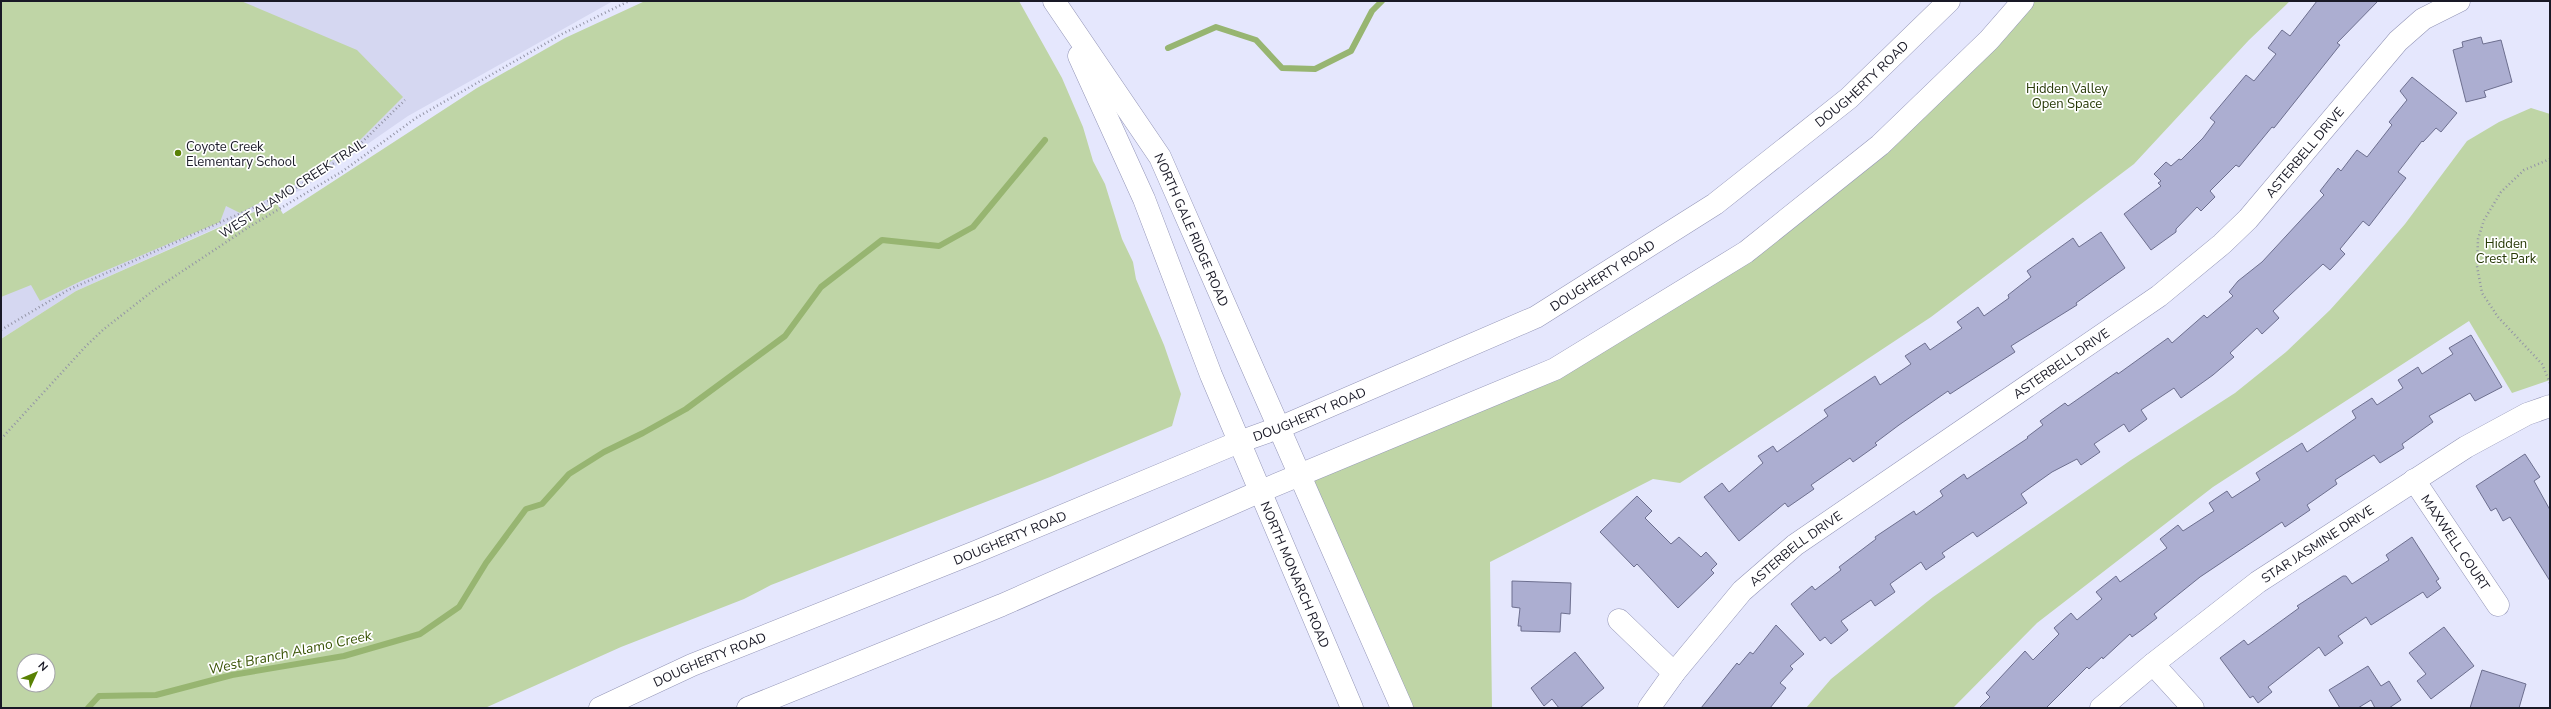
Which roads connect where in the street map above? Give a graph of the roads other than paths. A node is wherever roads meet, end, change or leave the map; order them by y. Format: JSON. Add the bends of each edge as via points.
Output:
{"nodes":[{"id":1,"x":1054,"y":1,"type":"edge"},
{"id":2,"x":1949,"y":1,"type":"edge"},
{"id":3,"x":2023,"y":1,"type":"edge"},
{"id":4,"x":2459,"y":1,"type":"edge"},
{"id":5,"x":2550,"y":406,"type":"edge"},
{"id":6,"x":1281,"y":427,"type":"junction"},
{"id":7,"x":1239,"y":442,"type":"junction"},
{"id":8,"x":1299,"y":475,"type":"junction"},
{"id":9,"x":2414,"y":480,"type":"junction"},
{"id":10,"x":1261,"y":491,"type":"junction"},
{"id":11,"x":2498,"y":605,"type":"dead end"},
{"id":12,"x":1619,"y":620,"type":"dead end"},
{"id":13,"x":2153,"y":664,"type":"junction"},
{"id":14,"x":1674,"y":673,"type":"junction"},
{"id":15,"x":600,"y":708,"type":"edge"},
{"id":16,"x":748,"y":708,"type":"edge"},
{"id":17,"x":1352,"y":708,"type":"edge"},
{"id":18,"x":1402,"y":708,"type":"edge"},
{"id":19,"x":1649,"y":708,"type":"edge"},
{"id":20,"x":2101,"y":708,"type":"edge"},
{"id":21,"x":2193,"y":708,"type":"edge"}],
"edges":[{"from":1,"to":6,"type":"street","name":"NORTH GALE RIDGE ROAD","via":[[1160,157]]},
{"from":1,"to":7,"type":"street","name":"NORTH GALE RIDGE ROAD","via":[[1144,199]]},
{"from":2,"to":6,"type":"street","name":"DOUGHERTY ROAD","via":[[1849,98],[1715,204],[1536,317]]},
{"from":3,"to":8,"type":"street","via":[[1989,40],[1880,145],[1746,252],[1555,369]]},
{"from":4,"to":14,"type":"street","name":"ASTERBELL DRIVE","via":[[2423,19],[2398,41],[2248,219],[2222,244],[2159,296],[1795,544],[1742,592]]},
{"from":5,"to":9,"type":"street","name":"STAR JASMINE DRIVE","via":[[2527,414],[2473,443]]},
{"from":6,"to":7,"type":"street","name":"DOUGHERTY ROAD"},
{"from":6,"to":8,"type":"street","name":"NORTH GALE RIDGE ROAD"},
{"from":7,"to":10,"type":"street","name":"NORTH MONARCH ROAD"},
{"from":7,"to":15,"type":"street","name":"DOUGHERTY ROAD","via":[[978,551],[692,665]]},
{"from":8,"to":10,"type":"street"},
{"from":8,"to":18,"type":"street"},
{"from":9,"to":11,"type":"street","name":"MAXWELL COURT"},
{"from":9,"to":13,"type":"street","name":"STAR JASMINE DRIVE","via":[[2258,582]]},
{"from":10,"to":16,"type":"street","via":[[1002,605]]},
{"from":10,"to":17,"type":"street","name":"NORTH MONARCH ROAD"},
{"from":12,"to":14,"type":"street"},
{"from":13,"to":20,"type":"street","name":"STAR JASMINE DRIVE"},
{"from":13,"to":21,"type":"street"},
{"from":14,"to":19,"type":"street","name":"ASTERBELL DRIVE"}]}
